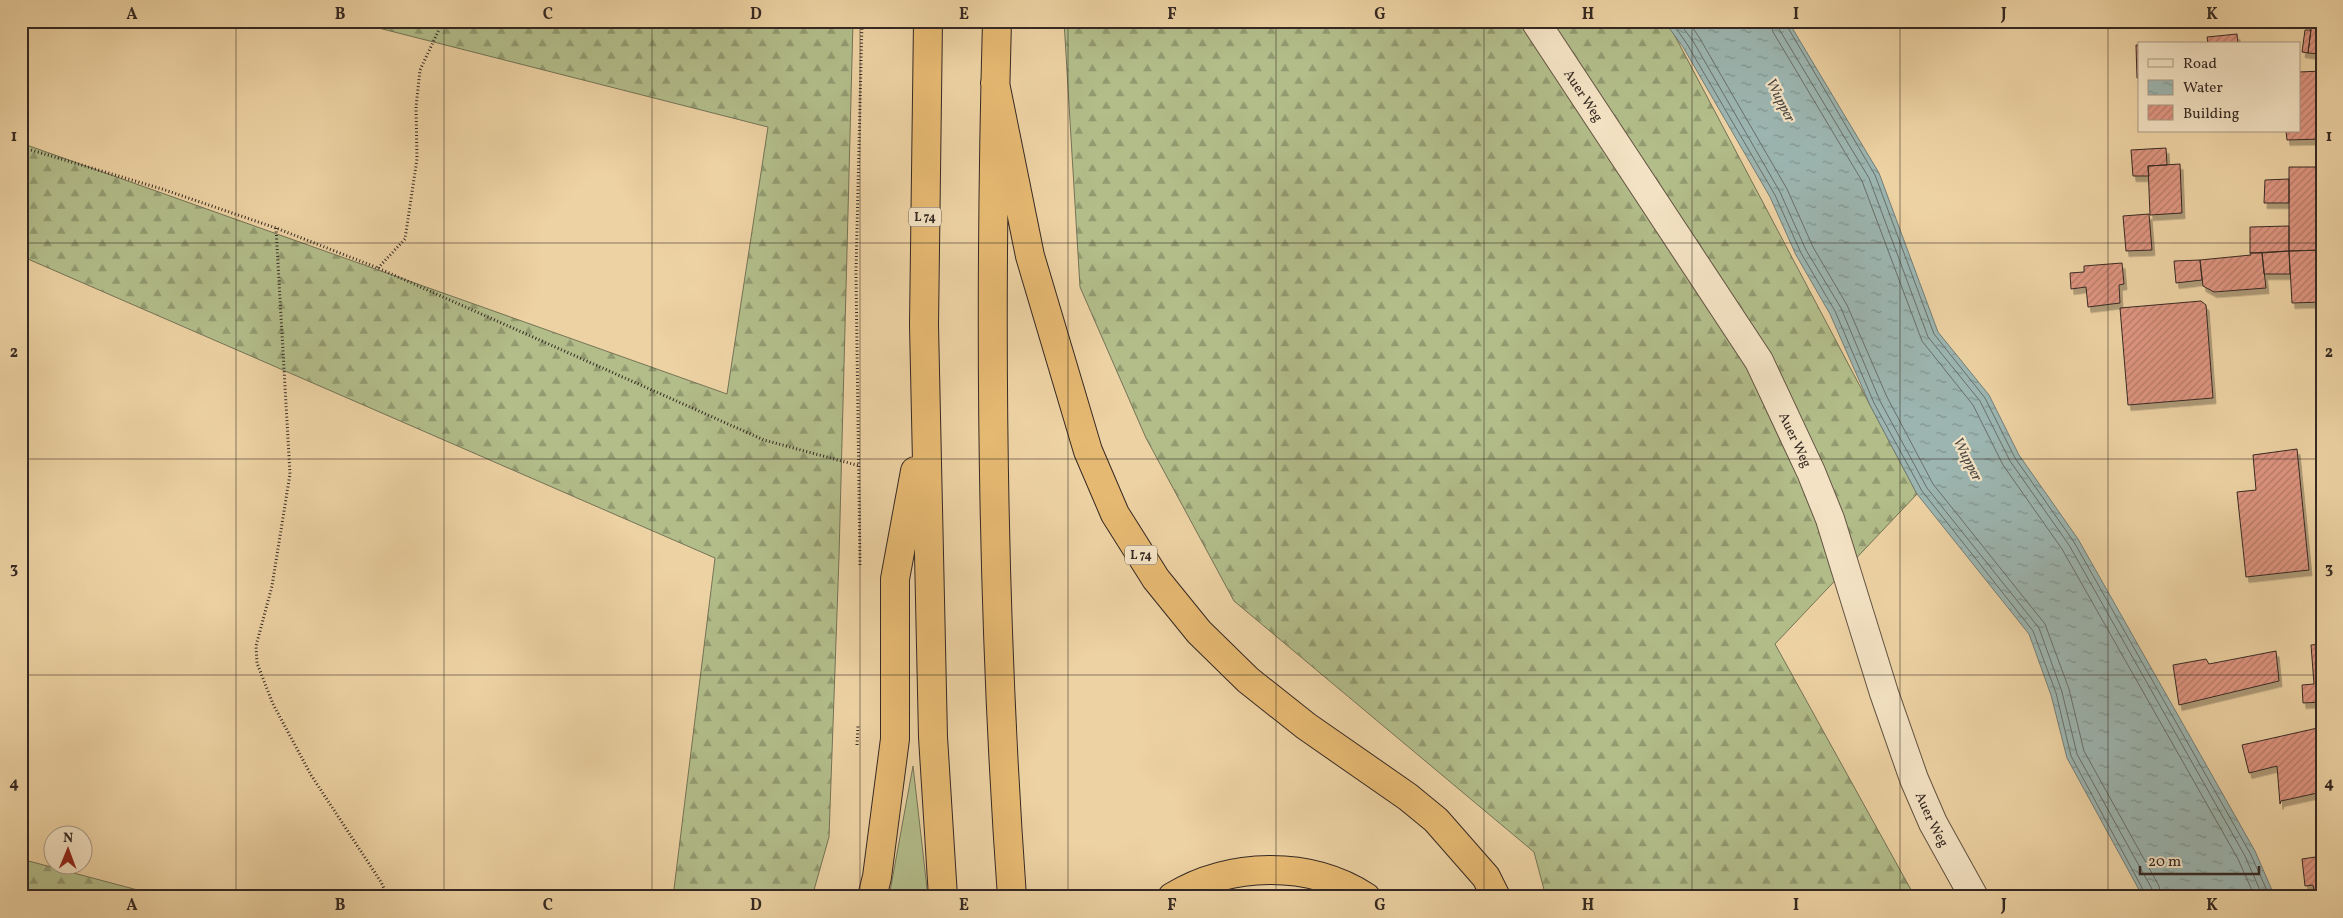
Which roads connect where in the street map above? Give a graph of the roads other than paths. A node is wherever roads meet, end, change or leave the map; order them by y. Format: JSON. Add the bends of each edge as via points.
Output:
{"nodes":[{"id":1,"x":928,"y":21,"type":"edge"},
{"id":2,"x":997,"y":21,"type":"edge"},
{"id":3,"x":1535,"y":21,"type":"edge"},
{"id":4,"x":996,"y":83,"type":"junction"},
{"id":5,"x":926,"y":413,"type":"junction"},
{"id":6,"x":872,"y":897,"type":"edge"},
{"id":7,"x":943,"y":897,"type":"edge"},
{"id":8,"x":1012,"y":897,"type":"edge"},
{"id":9,"x":1172,"y":897,"type":"edge"},
{"id":10,"x":1366,"y":897,"type":"edge"},
{"id":11,"x":1496,"y":897,"type":"edge"},
{"id":12,"x":1974,"y":897,"type":"edge"}],
"edges":[{"from":1,"to":5,"type":"highway","number":"L 74"},
{"from":2,"to":4,"type":"highway","number":"L 74"},
{"from":3,"to":12,"type":"street","name":"Auer Weg","via":[[1759,360],[1812,472],[1830,519],[1914,779],[1933,823]]},
{"from":4,"to":8,"type":"highway","number":"L 74","via":[[994,422],[1001,737]]},
{"from":4,"to":11,"type":"highway","number":"L 74","via":[[1030,256],[1088,451],[1115,514],[1156,579],[1199,632],[1248,680],[1436,820],[1486,877]]},
{"from":5,"to":6,"type":"highway","number":"L 74","via":[[895,579],[895,739]]},
{"from":5,"to":7,"type":"highway","number":"L 74","via":[[932,737]]},
{"from":9,"to":10,"type":"highway","via":[[1217,877],[1241,872],[1278,871],[1326,877],[1350,886]]}]}
